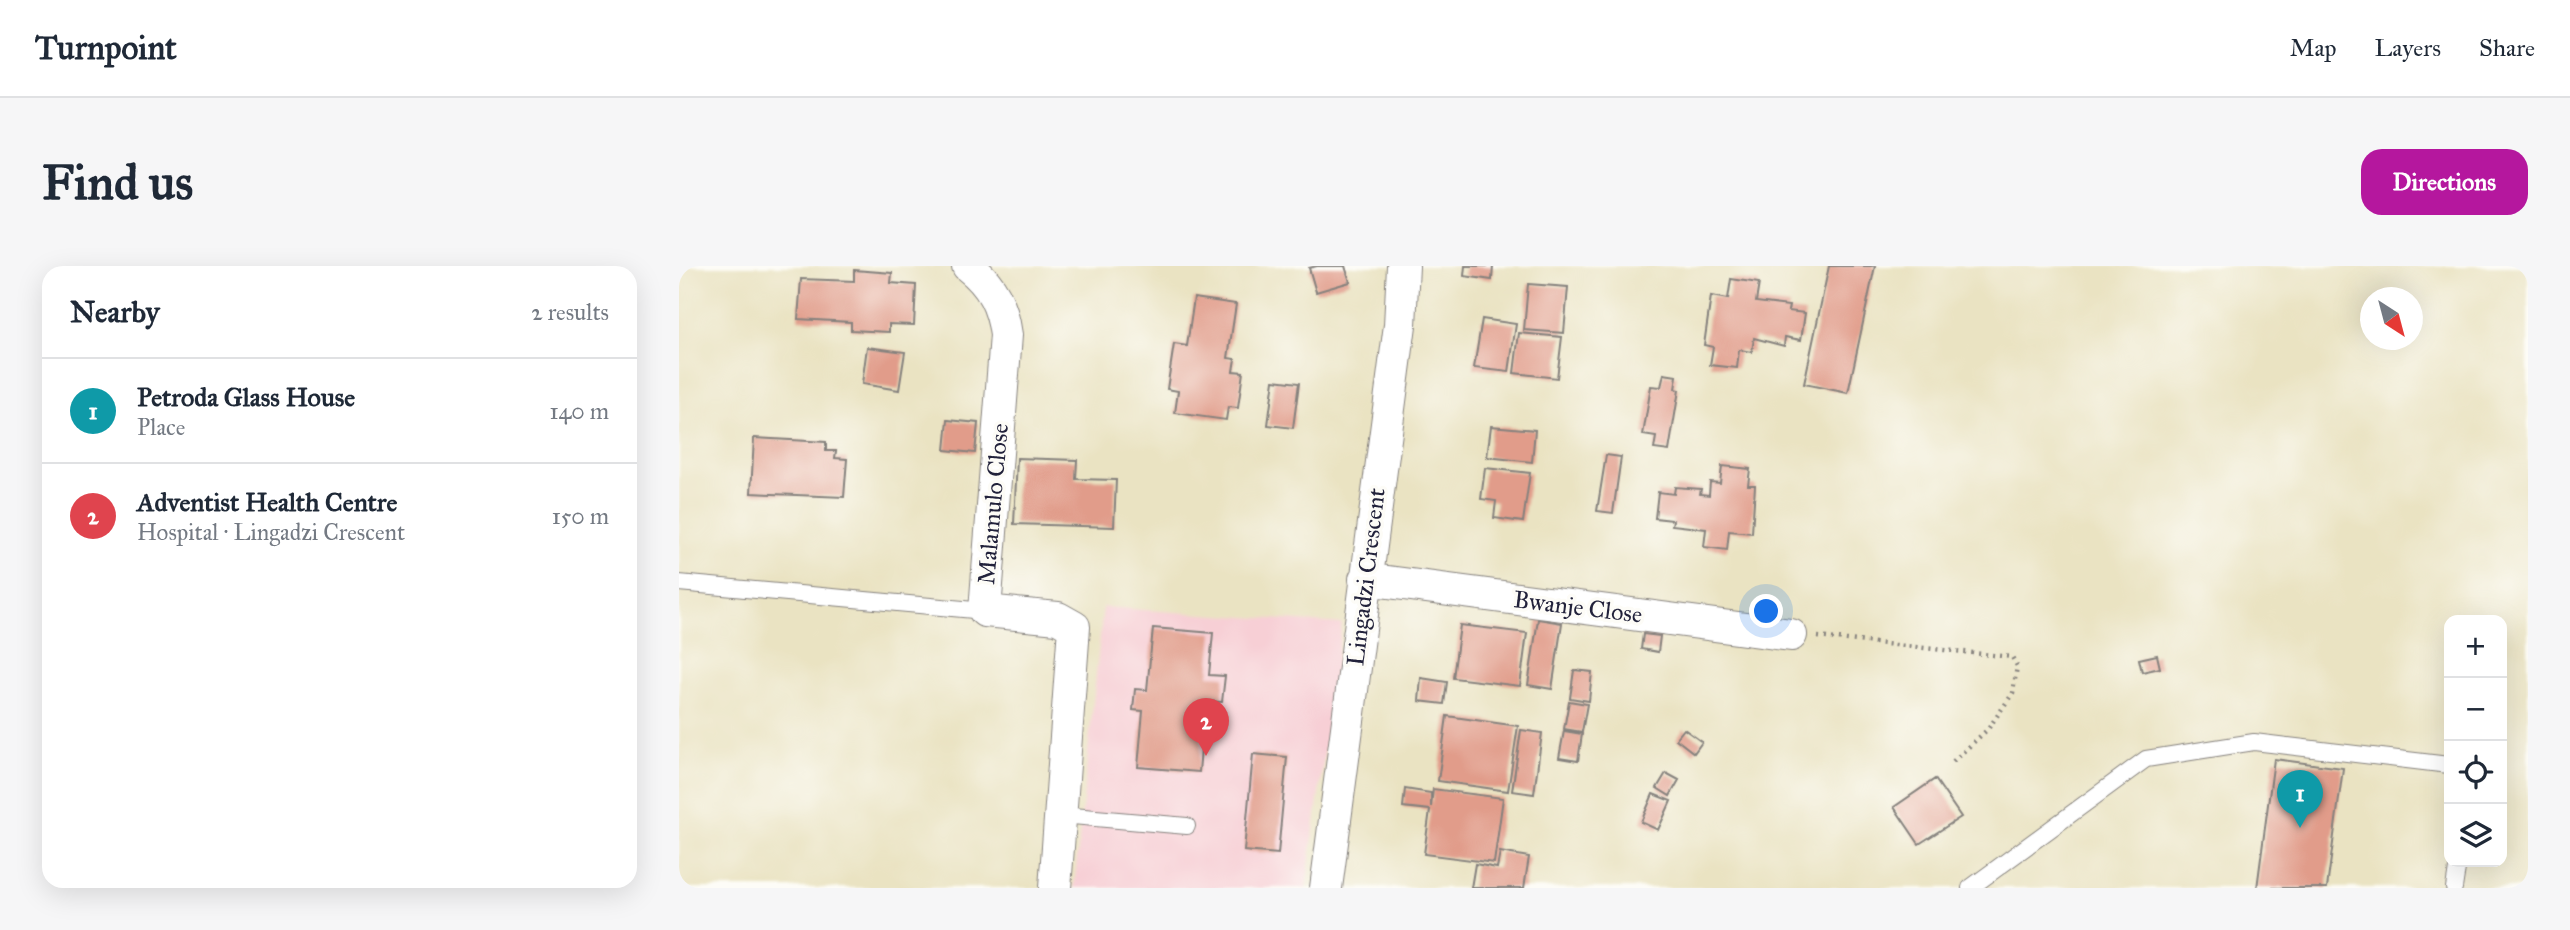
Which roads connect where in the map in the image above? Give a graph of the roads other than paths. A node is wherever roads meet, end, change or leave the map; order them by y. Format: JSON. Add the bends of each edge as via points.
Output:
{"nodes":[{"id":1,"x":968,"y":266,"type":"edge"},
{"id":2,"x":1403,"y":266,"type":"edge"},
{"id":3,"x":1365,"y":579,"type":"junction"},
{"id":4,"x":679,"y":583,"type":"edge"},
{"id":5,"x":985,"y":611,"type":"junction"},
{"id":6,"x":1791,"y":635,"type":"road end"},
{"id":7,"x":2444,"y":764,"type":"edge"},
{"id":8,"x":1061,"y":815,"type":"junction"},
{"id":9,"x":1187,"y":826,"type":"dead end"},
{"id":10,"x":2457,"y":867,"type":"edge"},
{"id":11,"x":1055,"y":888,"type":"edge"},
{"id":12,"x":1326,"y":888,"type":"edge"},
{"id":13,"x":1970,"y":888,"type":"edge"},
{"id":14,"x":2453,"y":888,"type":"edge"}],
"edges":[{"from":1,"to":5,"type":"street","name":"Malamulo Close","via":[[995,294],[1006,335]]},
{"from":2,"to":3,"type":"street","name":"Lingadzi Crescent","via":[[1400,325]]},
{"from":3,"to":6,"type":"street","name":"Bwanje Close"},
{"from":3,"to":12,"type":"street","name":"Lingadzi Crescent"},
{"from":4,"to":5,"type":"lane"},
{"from":5,"to":8,"type":"street","name":"Malamulo Close","via":[[1058,618],[1074,627]]},
{"from":7,"to":13,"type":"lane","via":[[2254,743],[2146,759]]},
{"from":8,"to":9,"type":"lane"},
{"from":8,"to":11,"type":"street","name":"Malamulo Close"},
{"from":10,"to":14,"type":"lane"}]}
